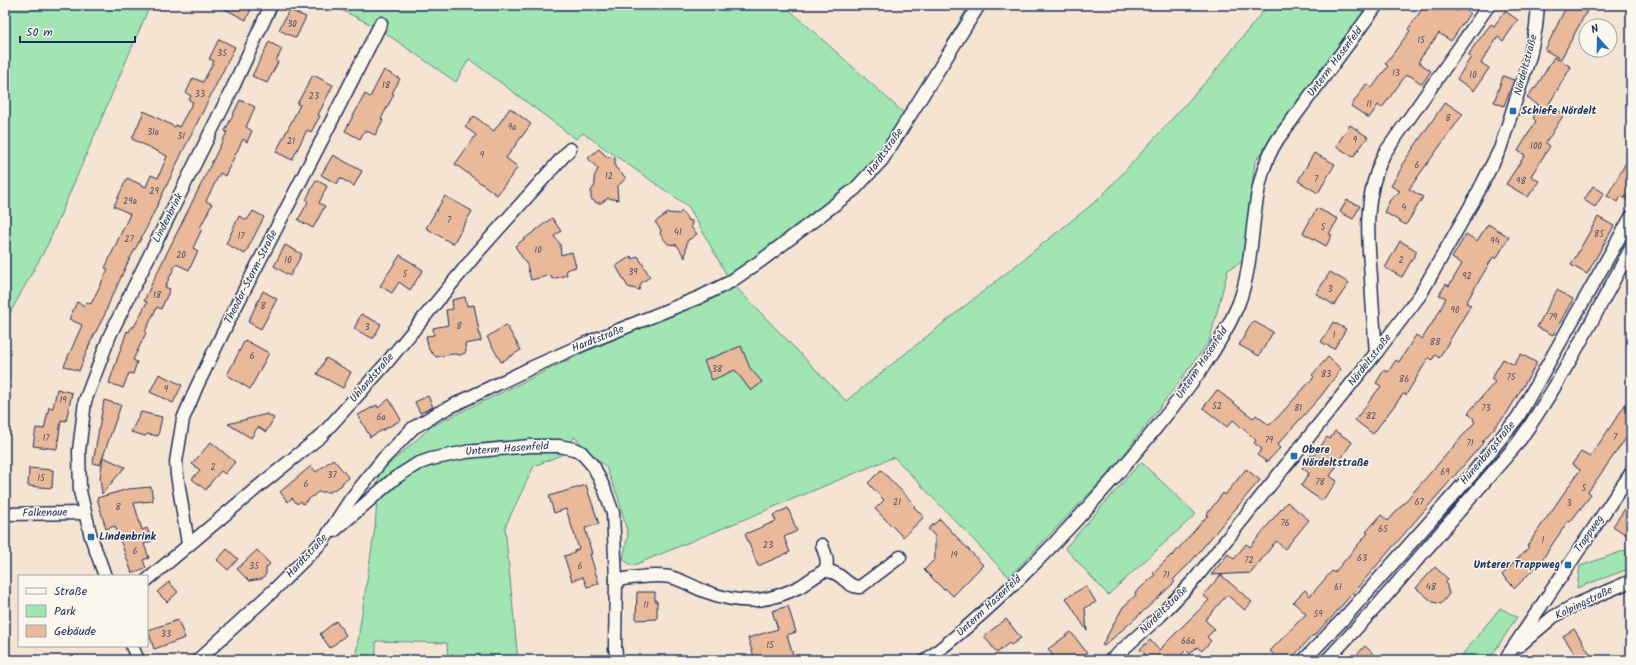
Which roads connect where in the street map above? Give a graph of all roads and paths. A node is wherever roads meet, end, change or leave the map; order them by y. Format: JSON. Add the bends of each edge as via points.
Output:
{"nodes":[{"id":1,"x":271,"y":5,"type":"edge"},
{"id":2,"x":979,"y":5,"type":"edge"},
{"id":3,"x":1377,"y":5,"type":"edge"},
{"id":4,"x":1489,"y":5,"type":"edge"},
{"id":5,"x":1538,"y":5,"type":"edge"},
{"id":6,"x":381,"y":23,"type":"dead end"},
{"id":7,"x":570,"y":149,"type":"dead end"},
{"id":8,"x":1631,"y":217,"type":"edge"},
{"id":9,"x":1631,"y":248,"type":"edge"},
{"id":10,"x":1376,"y":353,"type":"junction"},
{"id":11,"x":1631,"y":473,"type":"edge"},
{"id":12,"x":84,"y":512,"type":"junction"},
{"id":13,"x":5,"y":514,"type":"edge"},
{"id":14,"x":324,"y":540,"type":"junction"},
{"id":15,"x":188,"y":544,"type":"junction"},
{"id":16,"x":822,"y":545,"type":"dead end"},
{"id":17,"x":900,"y":557,"type":"dead end"},
{"id":18,"x":824,"y":571,"type":"junction"},
{"id":19,"x":104,"y":575,"type":"edge"},
{"id":20,"x":148,"y":579,"type":"edge"},
{"id":21,"x":616,"y":580,"type":"junction"},
{"id":22,"x":1631,"y":581,"type":"edge"},
{"id":23,"x":132,"y":647,"type":"edge"},
{"id":24,"x":1506,"y":657,"type":"edge"},
{"id":25,"x":138,"y":660,"type":"edge"},
{"id":26,"x":198,"y":660,"type":"edge"},
{"id":27,"x":616,"y":660,"type":"edge"},
{"id":28,"x":926,"y":660,"type":"edge"},
{"id":29,"x":1111,"y":660,"type":"edge"},
{"id":30,"x":1304,"y":660,"type":"edge"},
{"id":31,"x":1327,"y":660,"type":"edge"}],
"edges":[{"from":1,"to":12,"type":"street","name":"Lindenbrink","via":[[99,360],[85,401],[79,451],[80,491]]},
{"from":2,"to":14,"type":"street","name":"Hardtstraße","via":[[882,160],[855,189],[730,282],[466,398],[414,428],[383,458],[350,500]]},
{"from":3,"to":28,"type":"street","name":"Unterm Hasenfeld","via":[[1268,154],[1261,179],[1242,294],[1227,327],[1204,365],[1166,415],[1081,516],[1003,594]]},
{"from":4,"to":10,"type":"street","via":[[1384,154],[1378,168],[1368,208],[1367,232]]},
{"from":5,"to":10,"type":"street","name":"Nördeltstraße","via":[[1530,56],[1500,149],[1433,274]]},
{"from":6,"to":15,"type":"street","name":"Theodor-Storm-Straße","via":[[232,314],[183,419],[177,455],[177,475]]},
{"from":7,"to":15,"type":"street","name":"Uhlandstraße","via":[[477,253],[384,366],[321,436]]},
{"from":8,"to":30,"type":"street","name":"Hünenburgstraße","via":[[1514,422],[1468,478]]},
{"from":9,"to":31,"type":"street","name":"Hünenburgstraße","via":[[1536,418],[1505,458],[1379,604]]},
{"from":10,"to":29,"type":"street","name":"Nördeltstraße","via":[[1191,583],[1161,615]]},
{"from":11,"to":24,"type":"street","name":"Trappweg"},
{"from":12,"to":13,"type":"street","name":"Falkenaue"},
{"from":12,"to":19,"type":"street","name":"Lindenbrink"},
{"from":14,"to":21,"type":"street","name":"Unterm Hasenfeld","via":[[395,478],[417,464],[466,452],[559,446],[574,449],[587,458],[604,488],[614,524]]},
{"from":14,"to":26,"type":"street","name":"Hardtstraße"},
{"from":15,"to":20,"type":"street","name":"Uhlandstraße"},
{"from":16,"to":18,"type":"street","via":[[827,562]]},
{"from":17,"to":18,"type":"street","via":[[860,587],[853,586],[835,572]]},
{"from":18,"to":21,"type":"street","via":[[778,596],[756,601],[735,600],[704,592],[671,577]]},
{"from":21,"to":27,"type":"street","name":"Unterm Hasenfeld"},
{"from":22,"to":24,"type":"street","name":"Kolpingstraße","via":[[1553,617]]},
{"from":23,"to":25,"type":"street"}]}
